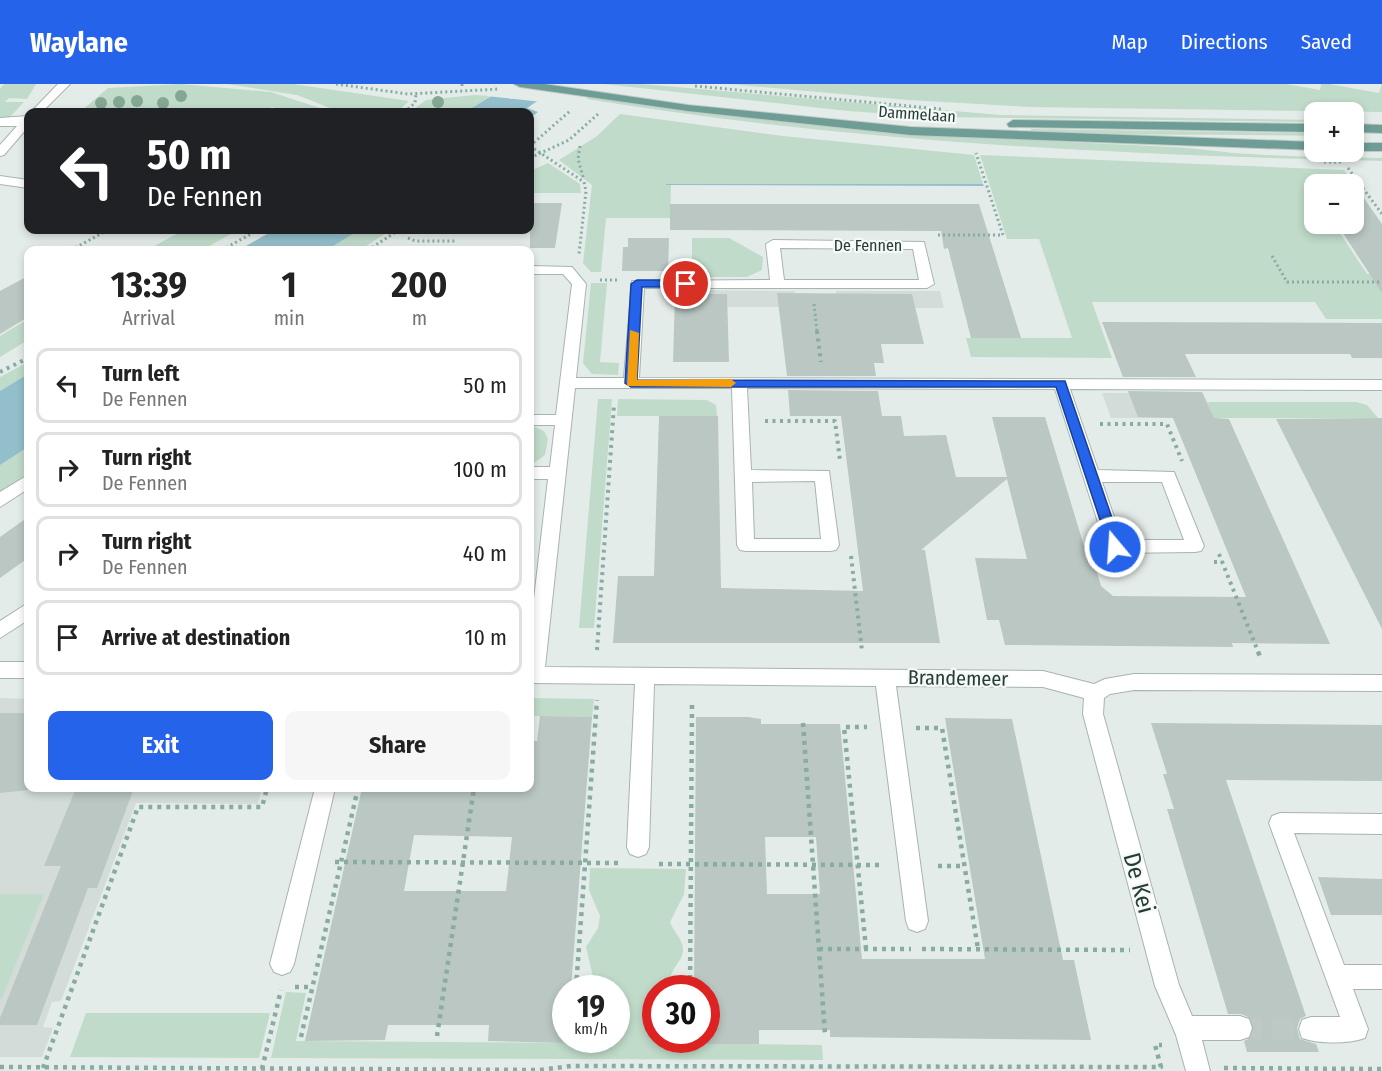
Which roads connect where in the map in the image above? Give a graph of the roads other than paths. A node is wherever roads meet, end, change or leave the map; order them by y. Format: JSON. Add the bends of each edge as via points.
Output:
{"nodes":[{"id":1,"x":64,"y":84,"type":"edge"},
{"id":2,"x":520,"y":84,"type":"edge"},
{"id":3,"x":584,"y":84,"type":"edge"},
{"id":4,"x":40,"y":108,"type":"edge"},
{"id":5,"x":24,"y":121,"type":"edge"},
{"id":6,"x":0,"y":122,"type":"edge"},
{"id":7,"x":24,"y":124,"type":"edge"},
{"id":8,"x":1304,"y":128,"type":"edge"},
{"id":9,"x":1364,"y":128,"type":"edge"},
{"id":10,"x":1382,"y":129,"type":"edge"},
{"id":11,"x":1304,"y":146,"type":"edge"},
{"id":12,"x":1364,"y":147,"type":"edge"},
{"id":13,"x":1382,"y":147,"type":"edge"},
{"id":14,"x":0,"y":152,"type":"edge"},
{"id":15,"x":0,"y":180,"type":"edge"},
{"id":16,"x":24,"y":183,"type":"edge"},
{"id":17,"x":534,"y":270,"type":"edge"},
{"id":18,"x":777,"y":284,"type":"junction"},
{"id":19,"x":568,"y":383,"type":"junction"},
{"id":20,"x":623,"y":383,"type":"junction"},
{"id":21,"x":739,"y":383,"type":"junction"},
{"id":22,"x":1061,"y":384,"type":"junction"},
{"id":23,"x":1382,"y":385,"type":"edge"},
{"id":24,"x":534,"y":420,"type":"edge"},
{"id":25,"x":564,"y":420,"type":"junction"},
{"id":26,"x":534,"y":473,"type":"edge"},
{"id":27,"x":558,"y":473,"type":"junction"},
{"id":28,"x":743,"y":476,"type":"junction"},
{"id":29,"x":1092,"y":476,"type":"junction"},
{"id":30,"x":24,"y":484,"type":"edge"},
{"id":31,"x":0,"y":501,"type":"edge"},
{"id":32,"x":24,"y":613,"type":"edge"},
{"id":33,"x":0,"y":631,"type":"edge"},
{"id":34,"x":534,"y":659,"type":"edge"},
{"id":35,"x":0,"y":670,"type":"edge"},
{"id":36,"x":24,"y":670,"type":"edge"},
{"id":37,"x":534,"y":675,"type":"edge"},
{"id":38,"x":645,"y":676,"type":"junction"},
{"id":39,"x":885,"y":677,"type":"junction"},
{"id":40,"x":1382,"y":683,"type":"edge"},
{"id":41,"x":1096,"y":693,"type":"junction"},
{"id":42,"x":324,"y":792,"type":"edge"},
{"id":43,"x":1382,"y":824,"type":"edge"},
{"id":44,"x":638,"y":847,"type":"dead end"},
{"id":45,"x":917,"y":921,"type":"dead end"},
{"id":46,"x":282,"y":964,"type":"dead end"},
{"id":47,"x":1337,"y":976,"type":"junction"},
{"id":48,"x":1382,"y":977,"type":"edge"},
{"id":49,"x":1240,"y":1028,"type":"tunnel mouth"},
{"id":50,"x":1311,"y":1029,"type":"tunnel mouth"},
{"id":51,"x":1178,"y":1036,"type":"junction"},
{"id":52,"x":1208,"y":1069,"type":"edge"}],
"edges":[{"from":1,"to":4,"type":"street"},
{"from":2,"to":11,"type":"main road","name":"Dammelaan","via":[[699,110],[911,130]]},
{"from":3,"to":8,"type":"main road","name":"Dammelaan","via":[[751,106],[901,120]]},
{"from":5,"to":6,"type":"street"},
{"from":7,"to":14,"type":"street"},
{"from":9,"to":10,"type":"main road"},
{"from":12,"to":13,"type":"main road"},
{"from":15,"to":16,"type":"street"},
{"from":17,"to":19,"type":"street","via":[[567,270],[579,284]]},
{"from":18,"to":18,"type":"street","name":"De Fennen","via":[[811,284],[927,284],[919,245],[773,244]]},
{"from":18,"to":20,"type":"street","name":"De Fennen","via":[[637,284]]},
{"from":19,"to":20,"type":"street"},
{"from":19,"to":25,"type":"street"},
{"from":20,"to":21,"type":"street"},
{"from":21,"to":22,"type":"street"},
{"from":21,"to":28,"type":"street"},
{"from":22,"to":23,"type":"street"},
{"from":22,"to":29,"type":"street"},
{"from":24,"to":25,"type":"street"},
{"from":25,"to":27,"type":"street"},
{"from":26,"to":27,"type":"street"},
{"from":27,"to":34,"type":"street"},
{"from":28,"to":28,"type":"street","via":[[746,544],[830,544],[823,475]]},
{"from":29,"to":29,"type":"street","via":[[1115,547],[1195,546],[1167,476]]},
{"from":30,"to":31,"type":"street"},
{"from":32,"to":33,"type":"street"},
{"from":35,"to":36,"type":"street"},
{"from":37,"to":38,"type":"street","name":"Brandemeer"},
{"from":38,"to":39,"type":"street","name":"Brandemeer"},
{"from":38,"to":44,"type":"street"},
{"from":39,"to":41,"type":"street","name":"Brandemeer","via":[[1043,679]]},
{"from":39,"to":45,"type":"street"},
{"from":40,"to":41,"type":"street","via":[[1134,682],[1105,687]]},
{"from":41,"to":51,"type":"street","name":"De Kei","via":[[1093,714]]},
{"from":42,"to":46,"type":"street"},
{"from":43,"to":47,"type":"street","via":[[1280,823]]},
{"from":47,"to":48,"type":"street"},
{"from":47,"to":50,"type":"street","via":[[1356,1029]]},
{"from":49,"to":51,"type":"street"},
{"from":51,"to":52,"type":"street","name":"De Kei"}]}
